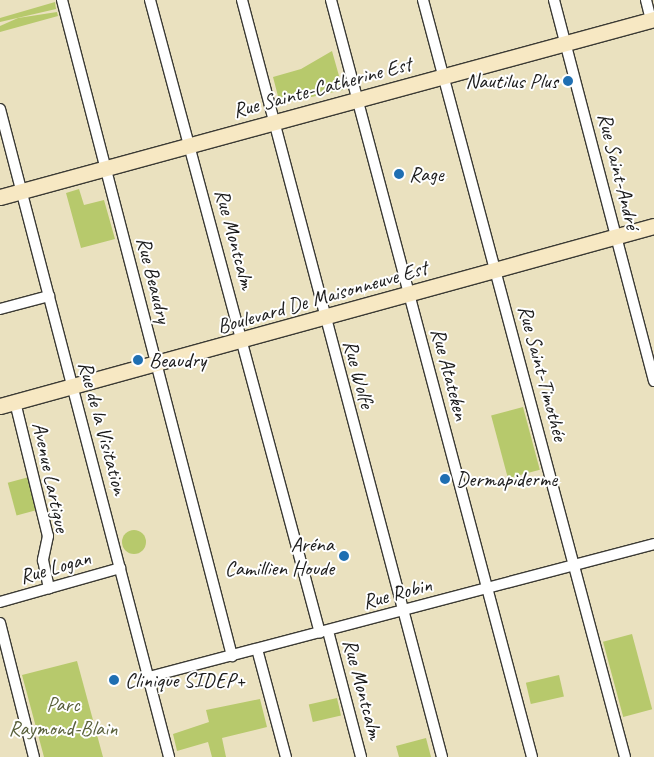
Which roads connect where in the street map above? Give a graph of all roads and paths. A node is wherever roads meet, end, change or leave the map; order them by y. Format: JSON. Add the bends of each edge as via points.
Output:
{"nodes":[{"id":1,"x":62,"y":0,"type":"edge"},
{"id":2,"x":150,"y":0,"type":"edge"},
{"id":3,"x":242,"y":0,"type":"edge"},
{"id":4,"x":331,"y":0,"type":"edge"},
{"id":5,"x":424,"y":0,"type":"edge"},
{"id":6,"x":554,"y":0,"type":"edge"},
{"id":7,"x":646,"y":0,"type":"edge"},
{"id":8,"x":653,"y":19,"type":"edge"},
{"id":9,"x":566,"y":44,"type":"junction"},
{"id":10,"x":444,"y":77,"type":"junction"},
{"id":11,"x":358,"y":99,"type":"junction"},
{"id":12,"x":0,"y":109,"type":"edge"},
{"id":13,"x":274,"y":122,"type":"junction"},
{"id":14,"x":189,"y":145,"type":"junction"},
{"id":15,"x":106,"y":167,"type":"junction"},
{"id":16,"x":22,"y":190,"type":"junction"},
{"id":17,"x":0,"y":196,"type":"edge"},
{"id":18,"x":654,"y":226,"type":"edge"},
{"id":19,"x":616,"y":237,"type":"junction"},
{"id":20,"x":496,"y":270,"type":"junction"},
{"id":21,"x":410,"y":295,"type":"junction"},
{"id":22,"x":49,"y":296,"type":"junction"},
{"id":23,"x":0,"y":309,"type":"edge"},
{"id":24,"x":325,"y":320,"type":"junction"},
{"id":25,"x":242,"y":342,"type":"junction"},
{"id":26,"x":156,"y":364,"type":"junction"},
{"id":27,"x":654,"y":381,"type":"edge"},
{"id":28,"x":73,"y":387,"type":"junction"},
{"id":29,"x":7,"y":404,"type":"edge"},
{"id":30,"x":654,"y":544,"type":"edge"},
{"id":31,"x":574,"y":565,"type":"junction"},
{"id":32,"x":120,"y":568,"type":"junction"},
{"id":33,"x":49,"y":588,"type":"junction"},
{"id":34,"x":488,"y":588,"type":"junction"},
{"id":35,"x":0,"y":602,"type":"edge"},
{"id":36,"x":402,"y":611,"type":"junction"},
{"id":37,"x":0,"y":623,"type":"edge"},
{"id":38,"x":324,"y":632,"type":"junction"},
{"id":39,"x":257,"y":649,"type":"junction"},
{"id":40,"x":232,"y":656,"type":"junction"},
{"id":41,"x":149,"y":677,"type":"junction"},
{"id":42,"x":34,"y":757,"type":"edge"},
{"id":43,"x":169,"y":757,"type":"edge"},
{"id":44,"x":286,"y":757,"type":"edge"},
{"id":45,"x":361,"y":757,"type":"edge"},
{"id":46,"x":442,"y":757,"type":"edge"},
{"id":47,"x":532,"y":757,"type":"edge"},
{"id":48,"x":624,"y":757,"type":"edge"}],
"edges":[{"from":1,"to":15,"type":"street","name":"Rue Beaudry"},
{"from":2,"to":14,"type":"street","name":"Rue Montcalm"},
{"from":3,"to":13,"type":"street","name":"Rue Wolfe"},
{"from":4,"to":11,"type":"street","name":"Rue Atateken"},
{"from":5,"to":10,"type":"street","name":"Rue Saint-Timothée"},
{"from":6,"to":9,"type":"street","name":"Rue Saint-André"},
{"from":7,"to":8,"type":"street"},
{"from":8,"to":9,"type":"street","name":"Rue Sainte-Catherine Est"},
{"from":9,"to":10,"type":"street","name":"Rue Sainte-Catherine Est"},
{"from":9,"to":19,"type":"street","name":"Rue Saint-André"},
{"from":10,"to":11,"type":"street","name":"Rue Sainte-Catherine Est"},
{"from":10,"to":20,"type":"street","name":"Rue Saint-Timothée"},
{"from":11,"to":13,"type":"street","name":"Rue Sainte-Catherine Est"},
{"from":11,"to":21,"type":"street","name":"Rue Atateken"},
{"from":12,"to":16,"type":"street","name":"Rue de la Visitation"},
{"from":13,"to":14,"type":"street","name":"Rue Sainte-Catherine Est"},
{"from":13,"to":24,"type":"street","name":"Rue Wolfe"},
{"from":14,"to":15,"type":"street","name":"Rue Sainte-Catherine Est"},
{"from":14,"to":25,"type":"street","name":"Rue Montcalm"},
{"from":15,"to":16,"type":"street","name":"Rue Sainte-Catherine Est"},
{"from":15,"to":26,"type":"street","name":"Rue Beaudry"},
{"from":16,"to":17,"type":"street","name":"Rue Sainte-Catherine Est"},
{"from":16,"to":22,"type":"street","name":"Rue de la Visitation"},
{"from":18,"to":19,"type":"street","name":"Boulevard De Maisonneuve Est"},
{"from":19,"to":20,"type":"street","name":"Boulevard De Maisonneuve Est"},
{"from":19,"to":27,"type":"street","name":"Rue Saint-André"},
{"from":20,"to":21,"type":"street","name":"Boulevard De Maisonneuve Est"},
{"from":20,"to":31,"type":"street","name":"Rue Saint-Timothée"},
{"from":21,"to":24,"type":"street","name":"Boulevard De Maisonneuve Est"},
{"from":21,"to":34,"type":"street","name":"Rue Atateken"},
{"from":22,"to":23,"type":"street"},
{"from":22,"to":28,"type":"street","name":"Rue de la Visitation"},
{"from":24,"to":25,"type":"street","name":"Boulevard De Maisonneuve Est"},
{"from":24,"to":36,"type":"street","name":"Rue Wolfe"},
{"from":25,"to":26,"type":"street","name":"Boulevard De Maisonneuve Est"},
{"from":25,"to":38,"type":"street","name":"Rue Montcalm"},
{"from":26,"to":28,"type":"street","name":"Boulevard De Maisonneuve Est"},
{"from":26,"to":40,"type":"street","name":"Rue Beaudry"},
{"from":28,"to":29,"type":"street","name":"Boulevard De Maisonneuve Est"},
{"from":28,"to":32,"type":"street","name":"Rue de la Visitation"},
{"from":29,"to":33,"type":"street","name":"Avenue Lartigue","via":[[48,536],[42,560]]},
{"from":30,"to":31,"type":"street","name":"Rue Robin"},
{"from":31,"to":34,"type":"street","name":"Rue Robin"},
{"from":31,"to":48,"type":"street","name":"Rue Saint-Timothée"},
{"from":32,"to":33,"type":"street","name":"Rue Logan"},
{"from":32,"to":41,"type":"street","name":"Rue de la Visitation"},
{"from":33,"to":35,"type":"street","name":"Rue Logan"},
{"from":34,"to":36,"type":"street","name":"Rue Robin"},
{"from":34,"to":47,"type":"street","name":"Rue Atateken"},
{"from":36,"to":38,"type":"street","name":"Rue Robin"},
{"from":36,"to":46,"type":"street","name":"Rue Wolfe"},
{"from":37,"to":42,"type":"street"},
{"from":38,"to":39,"type":"street","name":"Rue Robin"},
{"from":38,"to":45,"type":"street","name":"Rue Montcalm"},
{"from":39,"to":40,"type":"street","name":"Rue Robin"},
{"from":39,"to":44,"type":"street"},
{"from":40,"to":41,"type":"street","name":"Rue Robin"},
{"from":41,"to":43,"type":"street","name":"Rue de la Visitation"}]}
